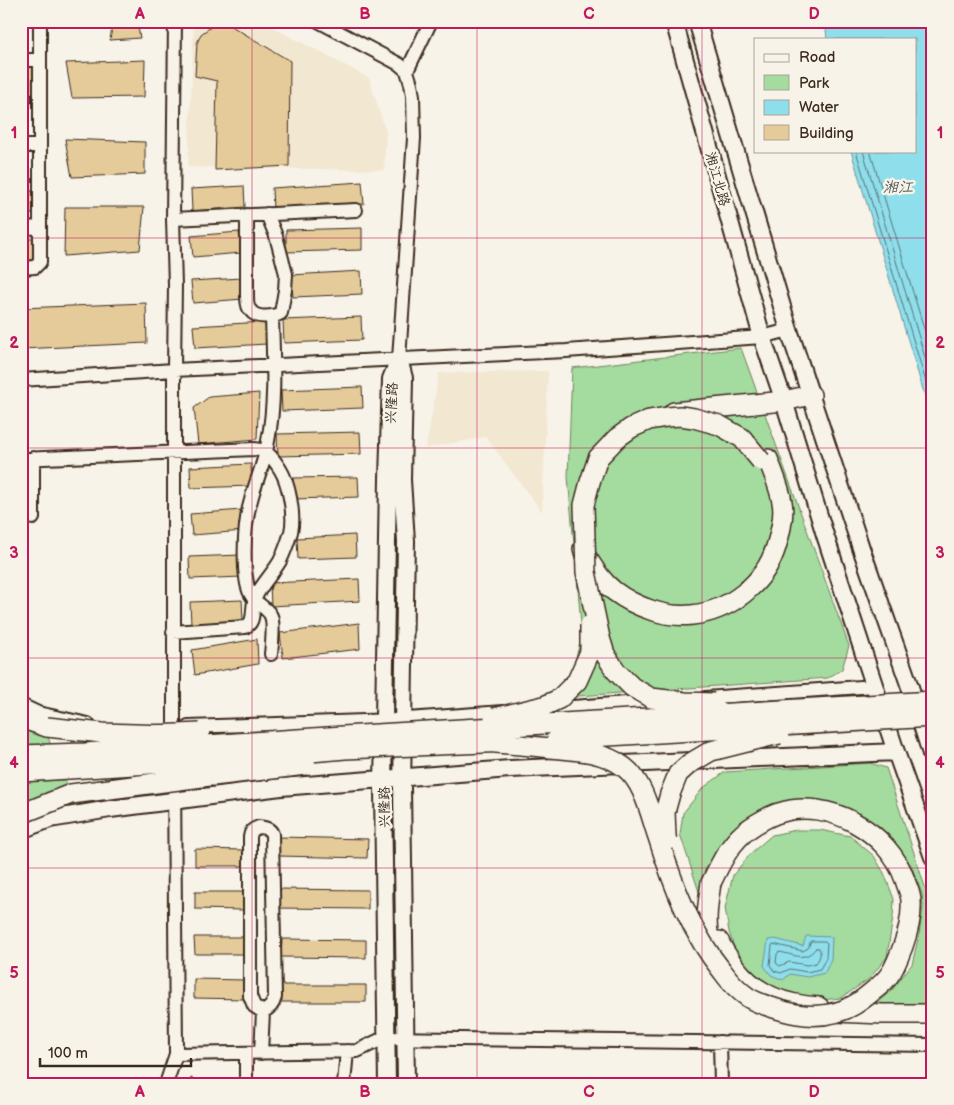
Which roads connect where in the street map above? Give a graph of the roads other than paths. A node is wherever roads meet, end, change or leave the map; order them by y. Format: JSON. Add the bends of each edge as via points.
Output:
{"nodes":[{"id":1,"x":40,"y":21,"type":"edge"},
{"id":2,"x":175,"y":21,"type":"edge"},
{"id":3,"x":318,"y":21,"type":"edge"},
{"id":4,"x":431,"y":21,"type":"edge"},
{"id":5,"x":674,"y":21,"type":"edge"},
{"id":6,"x":697,"y":21,"type":"edge"},
{"id":7,"x":21,"y":60,"type":"edge"},
{"id":8,"x":40,"y":60,"type":"junction"},
{"id":9,"x":407,"y":71,"type":"junction"},
{"id":10,"x":21,"y":146,"type":"edge"},
{"id":11,"x":40,"y":146,"type":"junction"},
{"id":12,"x":356,"y":210,"type":"dead end"},
{"id":13,"x":266,"y":214,"type":"junction"},
{"id":14,"x":247,"y":215,"type":"junction"},
{"id":15,"x":173,"y":219,"type":"junction"},
{"id":16,"x":21,"y":228,"type":"edge"},
{"id":17,"x":40,"y":228,"type":"junction"},
{"id":18,"x":21,"y":268,"type":"edge"},
{"id":19,"x":272,"y":316,"type":"junction"},
{"id":20,"x":789,"y":330,"type":"junction"},
{"id":21,"x":762,"y":336,"type":"junction"},
{"id":22,"x":398,"y":358,"type":"junction"},
{"id":23,"x":274,"y":365,"type":"junction"},
{"id":24,"x":174,"y":370,"type":"junction"},
{"id":25,"x":21,"y":380,"type":"edge"},
{"id":26,"x":812,"y":398,"type":"junction"},
{"id":27,"x":785,"y":407,"type":"junction"},
{"id":28,"x":664,"y":416,"type":"junction"},
{"id":29,"x":174,"y":452,"type":"junction"},
{"id":30,"x":266,"y":452,"type":"junction"},
{"id":31,"x":27,"y":459,"type":"edge"},
{"id":32,"x":33,"y":518,"type":"dead end"},
{"id":33,"x":254,"y":600,"type":"junction"},
{"id":34,"x":173,"y":632,"type":"junction"},
{"id":35,"x":272,"y":654,"type":"dead end"},
{"id":36,"x":875,"y":686,"type":"junction"},
{"id":37,"x":933,"y":701,"type":"edge"},
{"id":38,"x":21,"y":705,"type":"edge"},
{"id":39,"x":795,"y":709,"type":"junction"},
{"id":40,"x":933,"y":717,"type":"edge"},
{"id":41,"x":21,"y":718,"type":"edge"},
{"id":42,"x":498,"y":718,"type":"junction"},
{"id":43,"x":403,"y":719,"type":"junction"},
{"id":44,"x":384,"y":720,"type":"junction"},
{"id":45,"x":812,"y":724,"type":"junction"},
{"id":46,"x":173,"y":727,"type":"junction"},
{"id":47,"x":439,"y":730,"type":"junction"},
{"id":48,"x":155,"y":735,"type":"junction"},
{"id":49,"x":344,"y":743,"type":"junction"},
{"id":50,"x":495,"y":743,"type":"junction"},
{"id":51,"x":560,"y":749,"type":"junction"},
{"id":52,"x":896,"y":752,"type":"junction"},
{"id":53,"x":930,"y":753,"type":"edge"},
{"id":54,"x":21,"y":755,"type":"edge"},
{"id":55,"x":21,"y":772,"type":"edge"},
{"id":56,"x":213,"y":776,"type":"junction"},
{"id":57,"x":402,"y":777,"type":"junction"},
{"id":58,"x":383,"y":779,"type":"junction"},
{"id":59,"x":175,"y":800,"type":"junction"},
{"id":60,"x":21,"y":814,"type":"edge"},
{"id":61,"x":21,"y":830,"type":"edge"},
{"id":62,"x":933,"y":857,"type":"edge"},
{"id":63,"x":713,"y":884,"type":"junction"},
{"id":64,"x":933,"y":1007,"type":"edge"},
{"id":65,"x":263,"y":1012,"type":"junction"},
{"id":66,"x":933,"y":1014,"type":"edge"},
{"id":67,"x":385,"y":1038,"type":"junction"},
{"id":68,"x":406,"y":1039,"type":"junction"},
{"id":69,"x":720,"y":1042,"type":"junction"},
{"id":70,"x":933,"y":1045,"type":"edge"},
{"id":71,"x":347,"y":1052,"type":"junction"},
{"id":72,"x":246,"y":1053,"type":"junction"},
{"id":73,"x":261,"y":1053,"type":"junction"},
{"id":74,"x":176,"y":1054,"type":"junction"},
{"id":75,"x":166,"y":1084,"type":"edge"},
{"id":76,"x":246,"y":1084,"type":"edge"},
{"id":77,"x":344,"y":1084,"type":"edge"},
{"id":78,"x":387,"y":1084,"type":"edge"},
{"id":79,"x":406,"y":1084,"type":"edge"},
{"id":80,"x":721,"y":1084,"type":"edge"}],
"edges":[{"from":1,"to":8,"type":"street"},
{"from":2,"to":15,"type":"street"},
{"from":3,"to":9,"type":"street","via":[[382,54]]},
{"from":4,"to":9,"type":"street"},
{"from":5,"to":21,"type":"main road","name":"湘江北路"},
{"from":6,"to":20,"type":"main road","name":"湘江北路"},
{"from":7,"to":8,"type":"street"},
{"from":8,"to":11,"type":"street"},
{"from":9,"to":22,"type":"street","via":[[413,96],[414,138]]},
{"from":10,"to":11,"type":"street"},
{"from":11,"to":17,"type":"street"},
{"from":12,"to":13,"type":"street"},
{"from":13,"to":14,"type":"street"},
{"from":13,"to":19,"type":"street","via":[[276,236],[286,274],[281,313]]},
{"from":14,"to":15,"type":"street"},
{"from":14,"to":19,"type":"street","via":[[248,306],[257,315]]},
{"from":15,"to":24,"type":"street"},
{"from":16,"to":17,"type":"street"},
{"from":17,"to":18,"type":"street","via":[[40,262],[35,267]]},
{"from":19,"to":23,"type":"street"},
{"from":20,"to":21,"type":"street"},
{"from":20,"to":26,"type":"main road","name":"湘江北路"},
{"from":21,"to":22,"type":"street","via":[[566,351]]},
{"from":21,"to":27,"type":"main road","name":"湘江北路"},
{"from":22,"to":23,"type":"street"},
{"from":22,"to":43,"type":"main road","name":"兴隆路","via":[[404,378]]},
{"from":22,"to":44,"type":"main road","name":"兴隆路","via":[[392,379],[388,479]]},
{"from":23,"to":24,"type":"street"},
{"from":23,"to":30,"type":"street","via":[[272,416]]},
{"from":24,"to":25,"type":"street"},
{"from":24,"to":29,"type":"street"},
{"from":26,"to":27,"type":"highway"},
{"from":26,"to":53,"type":"main road","name":"湘江北路"},
{"from":27,"to":28,"type":"highway"},
{"from":27,"to":36,"type":"main road","name":"湘江北路"},
{"from":28,"to":39,"type":"highway","bridge":true,"via":[[651,424],[633,433],[615,446],[603,462],[592,488],[586,508],[587,530],[608,574],[634,597],[658,607],[702,607],[741,590],[754,576],[772,544],[777,513],[774,494],[761,461],[742,438],[720,425],[680,416],[666,417],[649,420],[631,428],[598,458],[584,505],[586,572],[605,654],[632,687],[651,698]]},
{"from":28,"to":42,"type":"highway","bridge":true,"via":[[638,421],[623,428],[594,456],[583,480],[579,498],[580,534],[584,553],[598,576],[631,602],[662,614],[691,616],[734,601],[764,574],[780,534],[783,504],[768,459],[753,440],[725,419],[690,410],[646,411],[621,424],[591,451],[576,485],[573,554],[591,628],[590,652],[577,681],[559,698],[544,706]]},
{"from":29,"to":30,"type":"street","via":[[254,449]]},
{"from":29,"to":31,"type":"street"},
{"from":29,"to":34,"type":"street"},
{"from":30,"to":33,"type":"street","via":[[247,517],[245,568],[247,585]]},
{"from":30,"to":33,"type":"street","via":[[284,476],[292,518],[291,531],[280,562]]},
{"from":31,"to":32,"type":"street"},
{"from":33,"to":34,"type":"street","via":[[248,626]]},
{"from":33,"to":35,"type":"street","via":[[267,610],[272,619]]},
{"from":34,"to":46,"type":"street"},
{"from":36,"to":43,"type":"street"},
{"from":36,"to":52,"type":"main road","name":"湘江北路"},
{"from":37,"to":39,"type":"highway","bridge":true},
{"from":38,"to":46,"type":"street","via":[[87,724]]},
{"from":39,"to":47,"type":"highway","bridge":true},
{"from":40,"to":45,"type":"highway","bridge":true},
{"from":41,"to":48,"type":"highway","bridge":true,"via":[[47,727]]},
{"from":42,"to":47,"type":"highway","bridge":true},
{"from":42,"to":48,"type":"highway","bridge":true},
{"from":43,"to":44,"type":"street"},
{"from":43,"to":57,"type":"main road","name":"兴隆路"},
{"from":44,"to":46,"type":"street"},
{"from":44,"to":58,"type":"main road","name":"兴隆路"},
{"from":45,"to":50,"type":"highway","bridge":true},
{"from":45,"to":63,"type":"highway","bridge":true,"via":[[710,751],[689,764],[678,774],[670,794],[665,812],[666,836],[702,928],[734,976],[747,988],[789,1006],[825,1004],[856,993],[875,979],[889,962],[900,934],[905,907],[900,886],[893,865],[882,850],[850,825],[825,817],[777,821],[758,830],[735,851]]},
{"from":46,"to":59,"type":"street"},
{"from":47,"to":49,"type":"highway","bridge":true},
{"from":48,"to":49,"type":"highway","bridge":true},
{"from":49,"to":50,"type":"highway","bridge":true},
{"from":49,"to":54,"type":"highway","bridge":true},
{"from":49,"to":55,"type":"highway","bridge":true,"via":[[230,759]]},
{"from":49,"to":56,"type":"highway","bridge":true},
{"from":50,"to":51,"type":"highway","bridge":true},
{"from":51,"to":56,"type":"highway","bridge":true,"via":[[326,762]]},
{"from":51,"to":63,"type":"highway","bridge":true,"via":[[603,756],[625,768],[634,779],[645,796],[682,904],[694,929],[732,984],[750,999],[787,1012],[829,1015],[852,1006],[883,983],[894,969],[906,938],[911,900],[902,870],[893,856],[875,836],[852,821],[820,810],[778,813],[750,828],[722,860]]},
{"from":52,"to":57,"type":"main road","via":[[510,769]]},
{"from":52,"to":62,"type":"main road"},
{"from":56,"to":60,"type":"highway","bridge":true,"via":[[71,794]]},
{"from":57,"to":58,"type":"main road"},
{"from":57,"to":68,"type":"main road","name":"兴隆路"},
{"from":58,"to":59,"type":"main road"},
{"from":58,"to":67,"type":"main road","name":"兴隆路"},
{"from":59,"to":61,"type":"main road","via":[[50,819]]},
{"from":59,"to":74,"type":"street"},
{"from":63,"to":64,"type":"highway","via":[[714,928],[724,952],[752,986],[774,998],[801,1006]]},
{"from":63,"to":66,"type":"highway","via":[[707,910],[711,945],[727,971],[749,993],[792,1010]]},
{"from":65,"to":65,"type":"street","via":[[274,1004],[275,996],[272,834],[259,827],[253,829],[250,837],[250,996],[254,1006]]},
{"from":65,"to":73,"type":"street"},
{"from":67,"to":68,"type":"street"},
{"from":67,"to":71,"type":"street","via":[[357,1051]]},
{"from":67,"to":78,"type":"main road","name":"兴隆路"},
{"from":68,"to":69,"type":"street"},
{"from":68,"to":79,"type":"main road","name":"兴隆路"},
{"from":69,"to":70,"type":"street"},
{"from":69,"to":80,"type":"street"},
{"from":71,"to":73,"type":"street"},
{"from":71,"to":77,"type":"street"},
{"from":72,"to":73,"type":"street"},
{"from":72,"to":74,"type":"street"},
{"from":72,"to":76,"type":"street"},
{"from":74,"to":75,"type":"street"}]}
